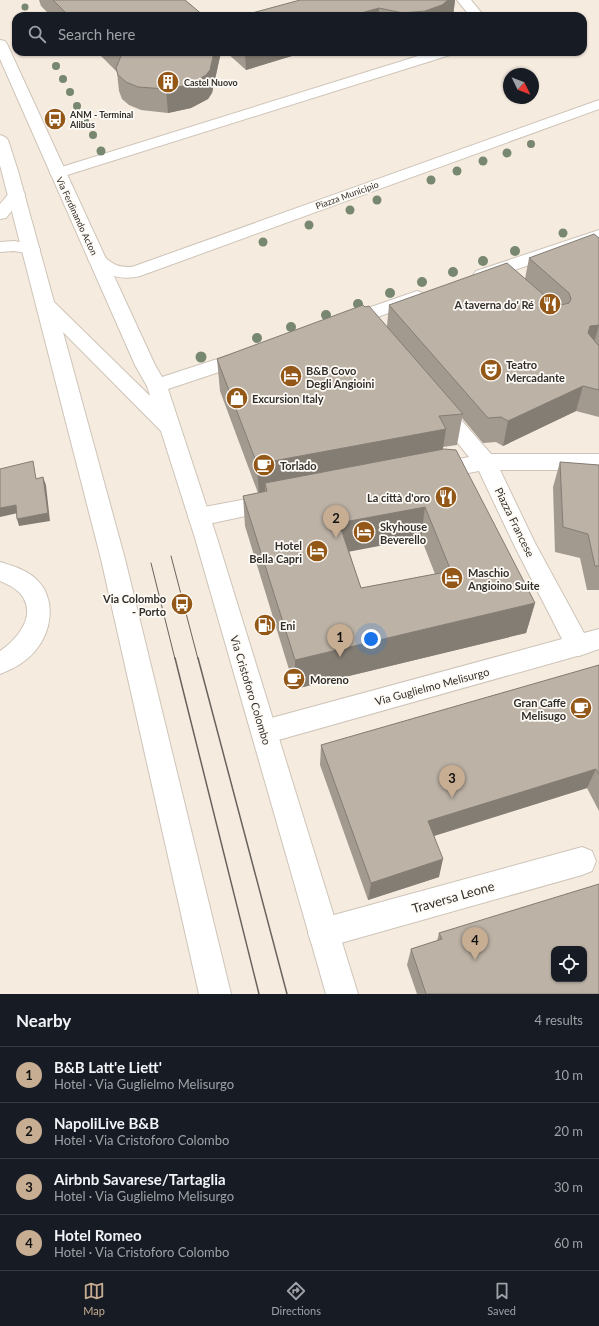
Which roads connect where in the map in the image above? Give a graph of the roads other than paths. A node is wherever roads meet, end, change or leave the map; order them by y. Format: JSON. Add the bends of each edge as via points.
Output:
{"nodes":[{"id":1,"x":463,"y":0,"type":"edge"},
{"id":2,"x":475,"y":12,"type":"edge"},
{"id":3,"x":0,"y":44,"type":"edge"},
{"id":4,"x":432,"y":56,"type":"edge"},
{"id":5,"x":599,"y":104,"type":"edge"},
{"id":6,"x":0,"y":140,"type":"edge"},
{"id":7,"x":58,"y":173,"type":"junction"},
{"id":8,"x":17,"y":194,"type":"junction"},
{"id":9,"x":0,"y":214,"type":"edge"},
{"id":10,"x":599,"y":235,"type":"edge"},
{"id":11,"x":0,"y":247,"type":"edge"},
{"id":12,"x":31,"y":249,"type":"junction"},
{"id":13,"x":97,"y":259,"type":"junction"},
{"id":14,"x":467,"y":280,"type":"edge"},
{"id":15,"x":437,"y":290,"type":"edge"},
{"id":16,"x":46,"y":304,"type":"junction"},
{"id":17,"x":332,"y":326,"type":"edge"},
{"id":18,"x":259,"y":351,"type":"edge"},
{"id":19,"x":157,"y":386,"type":"junction"},
{"id":20,"x":429,"y":396,"type":"edge"},
{"id":21,"x":170,"y":428,"type":"junction"},
{"id":22,"x":485,"y":462,"type":"junction"},
{"id":23,"x":599,"y":462,"type":"edge"},
{"id":24,"x":416,"y":475,"type":"edge"},
{"id":25,"x":293,"y":499,"type":"edge"},
{"id":26,"x":199,"y":517,"type":"junction"},
{"id":27,"x":4,"y":568,"type":"edge"},
{"id":28,"x":589,"y":643,"type":"edge"},
{"id":29,"x":7,"y":660,"type":"edge"},
{"id":30,"x":0,"y":681,"type":"edge"},
{"id":31,"x":264,"y":732,"type":"junction"},
{"id":32,"x":582,"y":861,"type":"dead end"},
{"id":33,"x":323,"y":933,"type":"junction"},
{"id":34,"x":215,"y":994,"type":"edge"},
{"id":35,"x":342,"y":994,"type":"edge"}],
"edges":[{"from":1,"to":2,"type":"main road"},
{"from":3,"to":7,"type":"main road","name":"Via Ferdinando Acton"},
{"from":4,"to":7,"type":"main road"},
{"from":5,"to":13,"type":"main road","name":"Piazza Municipio","via":[[134,272],[109,269]]},
{"from":6,"to":8,"type":"main road"},
{"from":7,"to":13,"type":"main road","name":"Via Ferdinando Acton"},
{"from":8,"to":9,"type":"main road"},
{"from":8,"to":12,"type":"main road"},
{"from":10,"to":14,"type":"main road","via":[[503,276]]},
{"from":11,"to":12,"type":"main road"},
{"from":12,"to":16,"type":"main road"},
{"from":13,"to":19,"type":"main road","name":"Via Ferdinando Acton"},
{"from":15,"to":17,"type":"main road","via":[[368,323]]},
{"from":16,"to":21,"type":"main road"},
{"from":16,"to":34,"type":"main road","via":[[113,559]]},
{"from":18,"to":19,"type":"main road"},
{"from":19,"to":21,"type":"main road","name":"Via Cristoforo Colombo"},
{"from":20,"to":22,"type":"main road","name":"Piazza Francese"},
{"from":21,"to":26,"type":"main road","name":"Via Cristoforo Colombo"},
{"from":22,"to":23,"type":"main road"},
{"from":22,"to":24,"type":"main road"},
{"from":22,"to":28,"type":"main road","name":"Piazza Francese","via":[[525,545]]},
{"from":25,"to":26,"type":"main road"},
{"from":26,"to":31,"type":"main road","name":"Via Cristoforo Colombo"},
{"from":27,"to":29,"type":"main road","via":[[33,591],[38,602],[39,615],[28,642]]},
{"from":28,"to":31,"type":"main road","name":"Via Guglielmo Melisurgo"},
{"from":29,"to":30,"type":"main road"},
{"from":31,"to":33,"type":"main road","name":"Via Cristoforo Colombo"},
{"from":32,"to":33,"type":"main road","name":"Traversa Leone"},
{"from":33,"to":35,"type":"main road","name":"Via Cristoforo Colombo"}]}
